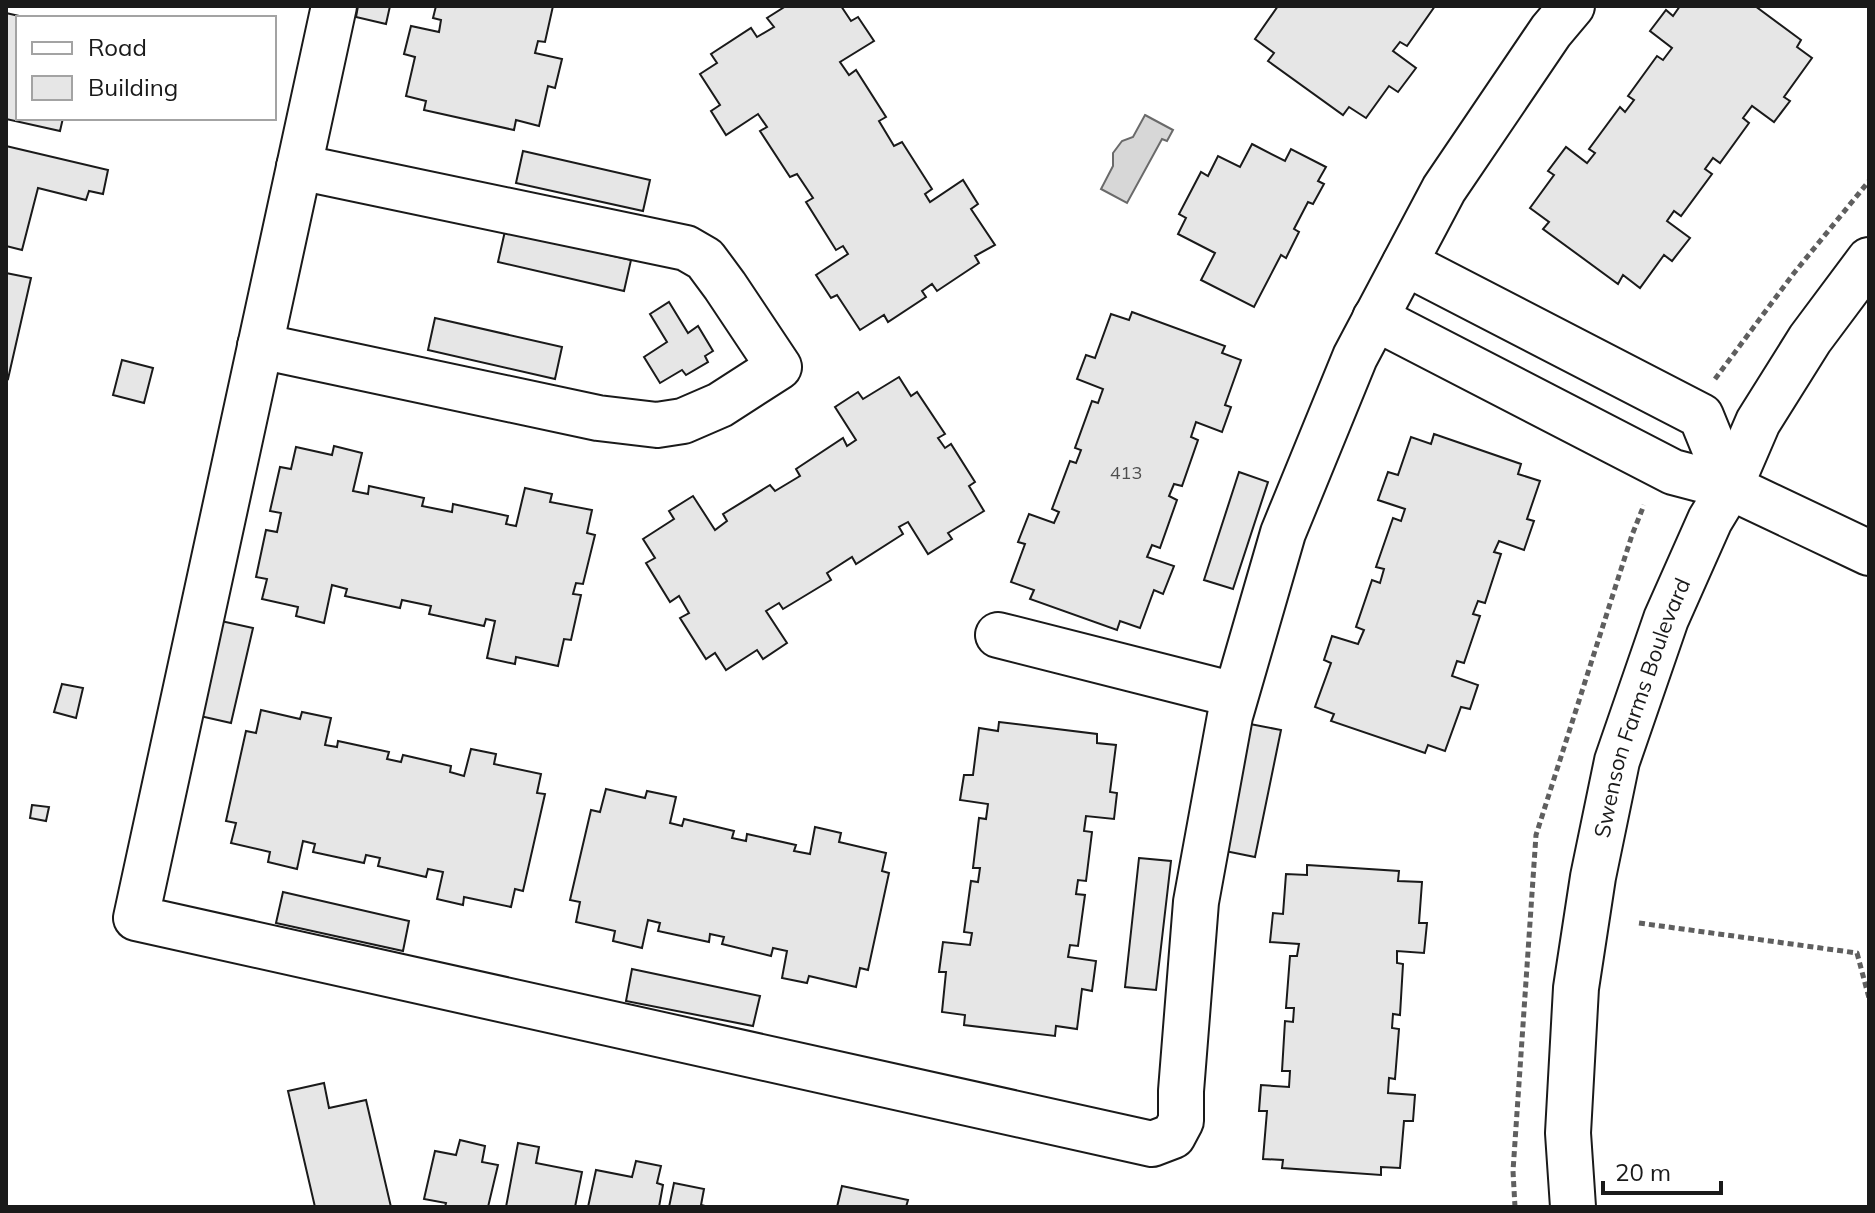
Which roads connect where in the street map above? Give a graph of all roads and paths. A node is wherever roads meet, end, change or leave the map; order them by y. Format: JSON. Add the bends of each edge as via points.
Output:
{"nodes":[{"id":1,"x":334,"y":6,"type":"edge"},
{"id":2,"x":1572,"y":6,"type":"edge"},
{"id":3,"x":299,"y":167,"type":"junction"},
{"id":4,"x":1869,"y":260,"type":"edge"},
{"id":5,"x":1405,"y":263,"type":"junction"},
{"id":6,"x":1375,"y":318,"type":"junction"},
{"id":7,"x":260,"y":346,"type":"junction"},
{"id":8,"x":1730,"y":487,"type":"junction"},
{"id":9,"x":1869,"y":553,"type":"edge"},
{"id":10,"x":998,"y":635,"type":"dead end"},
{"id":11,"x":1235,"y":695,"type":"junction"},
{"id":12,"x":1639,"y":923,"type":"dead end"},
{"id":13,"x":1869,"y":998,"type":"edge"},
{"id":14,"x":1573,"y":1207,"type":"edge"}],
"edges":[{"from":1,"to":3,"type":"street"},
{"from":2,"to":5,"type":"street","via":[[1444,189]]},
{"from":3,"to":7,"type":"street"},
{"from":3,"to":7,"type":"street","via":[[686,248],[705,259],[779,367],[720,405],[683,421],[657,425],[598,418]]},
{"from":4,"to":8,"type":"street","name":"Swenson Farms Boulevard","via":[[1810,339],[1758,422]]},
{"from":5,"to":6,"type":"street"},
{"from":5,"to":8,"type":"street","via":[[1701,416]]},
{"from":6,"to":8,"type":"street","via":[[1673,472]]},
{"from":6,"to":11,"type":"street","via":[[1283,533]]},
{"from":7,"to":11,"type":"street","via":[[136,918],[1152,1144],[1173,1136],[1181,1121],[1196,902]]},
{"from":8,"to":9,"type":"street"},
{"from":8,"to":14,"type":"street","name":"Swenson Farms Boulevard","via":[[1666,619],[1617,761],[1576,988],[1568,1133]]},
{"from":10,"to":11,"type":"street"},
{"from":12,"to":13,"type":"path","via":[[1857,953]]}]}
